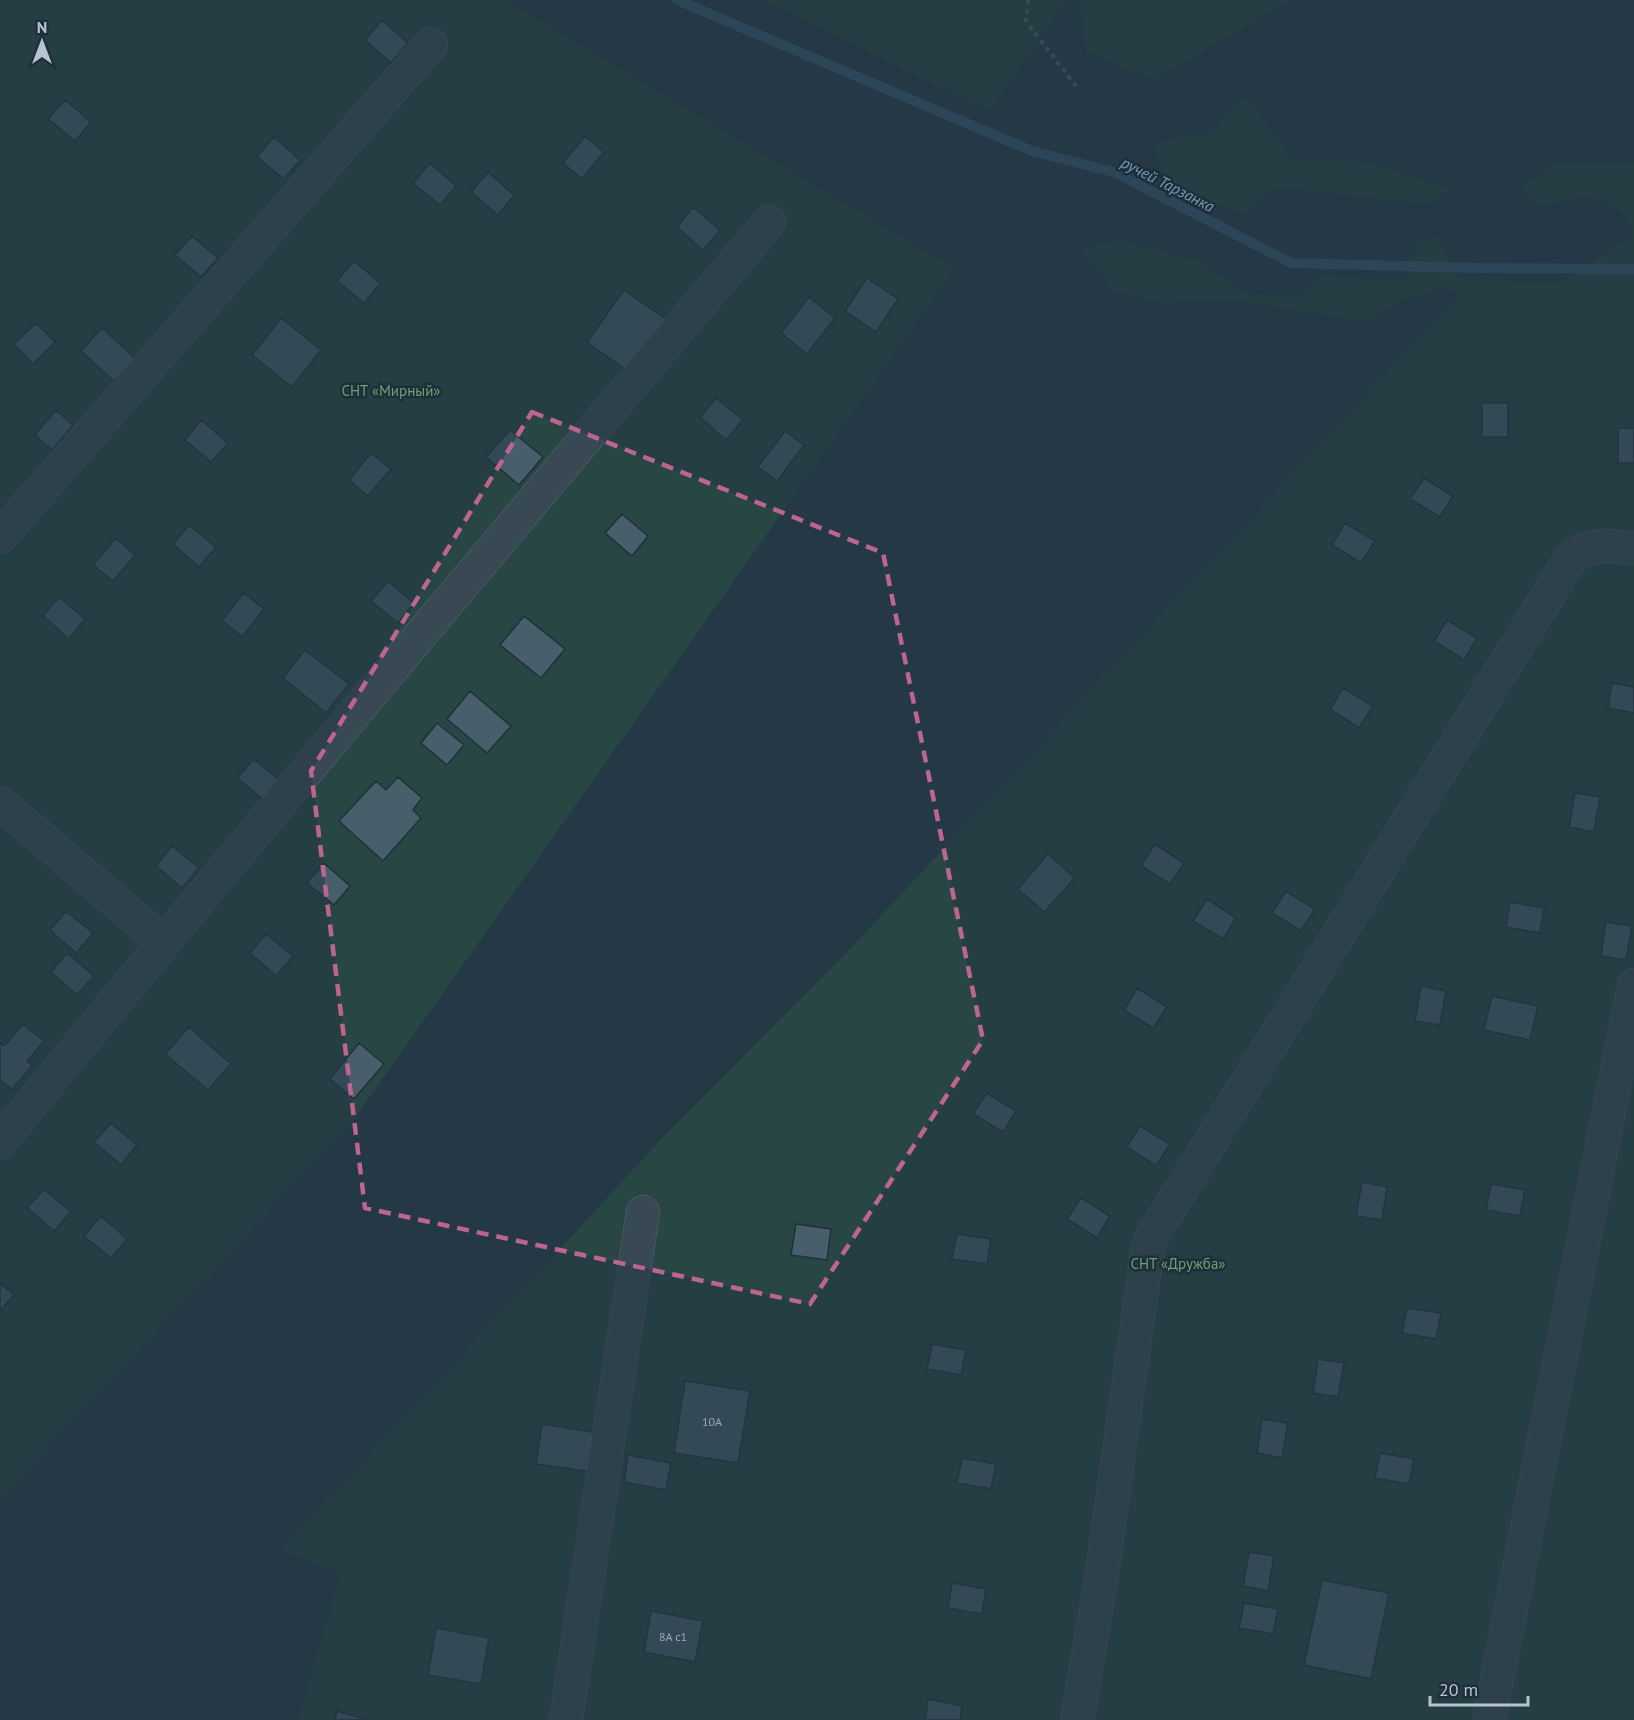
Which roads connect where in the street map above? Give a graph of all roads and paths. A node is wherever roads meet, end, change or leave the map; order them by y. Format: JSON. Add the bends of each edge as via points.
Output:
{"nodes":[{"id":1,"x":1028,"y":0,"type":"edge"},
{"id":2,"x":431,"y":44,"type":"dead end"},
{"id":3,"x":1078,"y":90,"type":"dead end"},
{"id":4,"x":769,"y":222,"type":"dead end"},
{"id":5,"x":0,"y":537,"type":"edge"},
{"id":6,"x":1634,"y":548,"type":"edge"},
{"id":7,"x":0,"y":803,"type":"edge"},
{"id":8,"x":163,"y":942,"type":"junction"},
{"id":9,"x":1634,"y":985,"type":"edge"},
{"id":10,"x":0,"y":1142,"type":"edge"},
{"id":11,"x":643,"y":1212,"type":"dead end"},
{"id":12,"x":566,"y":1720,"type":"edge"},
{"id":13,"x":1077,"y":1720,"type":"edge"},
{"id":14,"x":1489,"y":1720,"type":"edge"}],
"edges":[{"from":1,"to":3,"type":"path","via":[[1026,21]]},
{"from":2,"to":5,"type":"lane"},
{"from":4,"to":8,"type":"lane"},
{"from":6,"to":13,"type":"lane","via":[[1590,547],[1571,558],[1151,1240]]},
{"from":7,"to":8,"type":"lane"},
{"from":8,"to":10,"type":"lane"},
{"from":9,"to":14,"type":"lane"},
{"from":11,"to":12,"type":"lane"}]}
